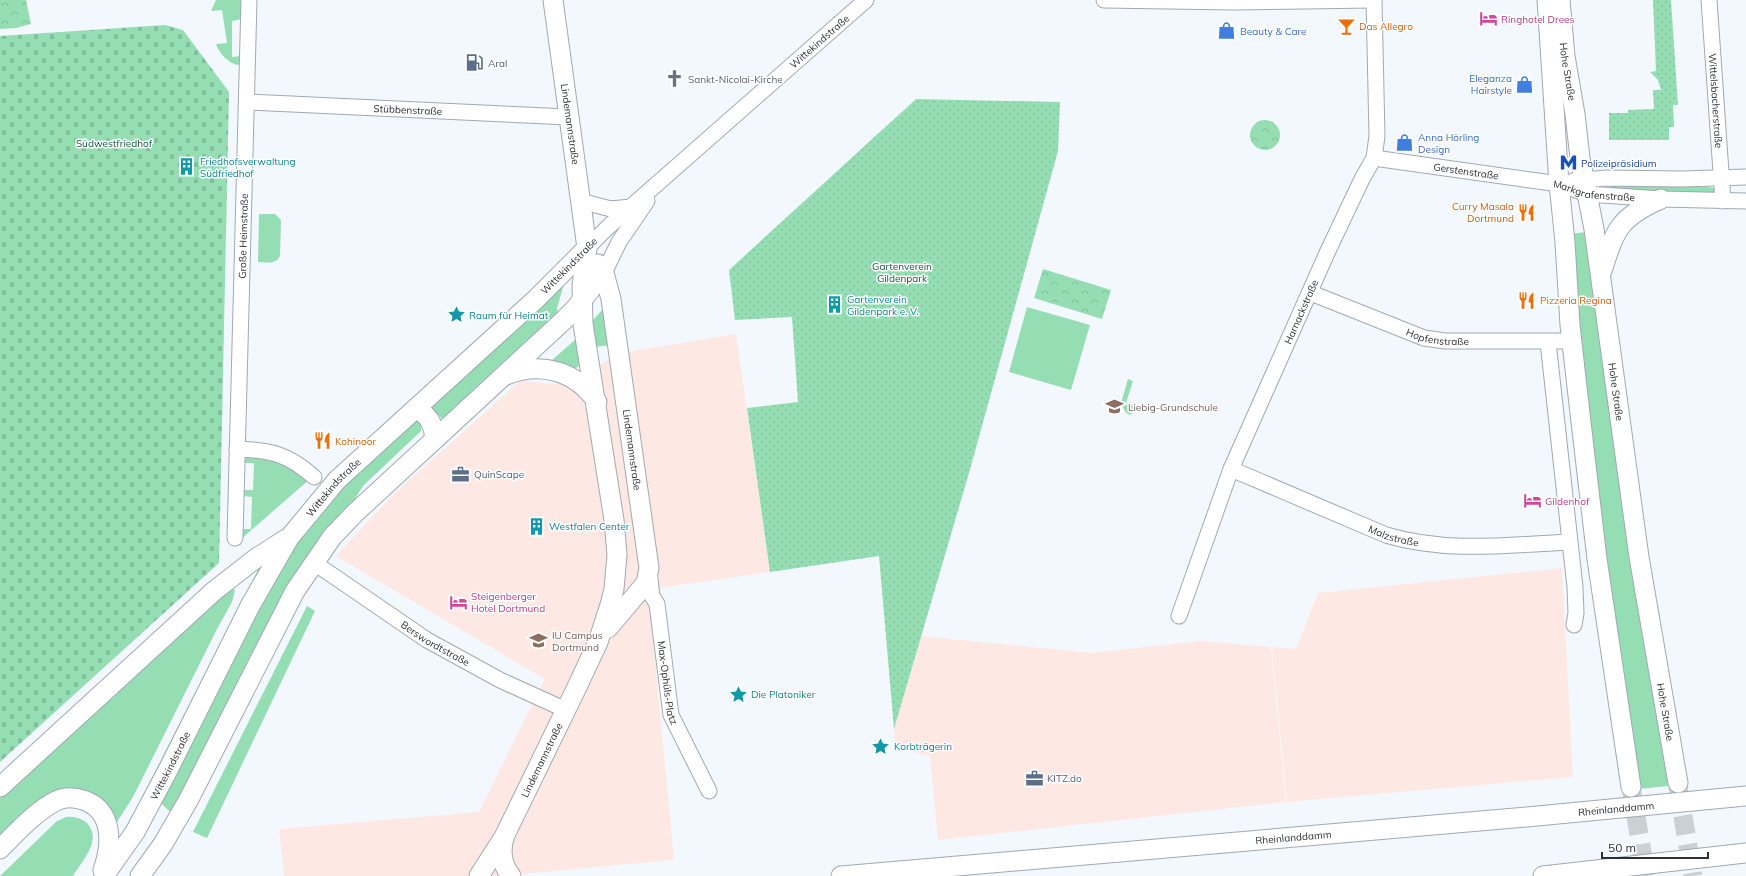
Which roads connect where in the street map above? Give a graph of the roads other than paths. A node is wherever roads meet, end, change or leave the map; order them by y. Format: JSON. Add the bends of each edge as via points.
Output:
{"nodes":[{"id":1,"x":249,"y":0,"type":"edge"},
{"id":2,"x":553,"y":0,"type":"edge"},
{"id":3,"x":866,"y":0,"type":"edge"},
{"id":4,"x":1104,"y":0,"type":"edge"},
{"id":5,"x":1373,"y":0,"type":"edge"},
{"id":6,"x":1547,"y":0,"type":"edge"},
{"id":7,"x":1560,"y":0,"type":"edge"},
{"id":8,"x":1709,"y":0,"type":"edge"},
{"id":9,"x":1232,"y":1,"type":"edge"},
{"id":10,"x":247,"y":102,"type":"junction"},
{"id":11,"x":569,"y":117,"type":"junction"},
{"id":12,"x":1374,"y":158,"type":"junction"},
{"id":13,"x":1722,"y":177,"type":"junction"},
{"id":14,"x":1746,"y":177,"type":"edge"},
{"id":15,"x":665,"y":178,"type":"junction"},
{"id":16,"x":1559,"y":184,"type":"junction"},
{"id":17,"x":1586,"y":186,"type":"junction"},
{"id":18,"x":1661,"y":199,"type":"junction"},
{"id":19,"x":580,"y":201,"type":"junction"},
{"id":20,"x":1723,"y":201,"type":"junction"},
{"id":21,"x":1746,"y":201,"type":"edge"},
{"id":22,"x":631,"y":207,"type":"junction"},
{"id":23,"x":587,"y":248,"type":"junction"},
{"id":24,"x":604,"y":273,"type":"junction"},
{"id":25,"x":1600,"y":276,"type":"junction"},
{"id":26,"x":1311,"y":293,"type":"junction"},
{"id":27,"x":583,"y":298,"type":"junction"},
{"id":28,"x":1572,"y":341,"type":"junction"},
{"id":29,"x":1548,"y":342,"type":"junction"},
{"id":30,"x":505,"y":375,"type":"junction"},
{"id":31,"x":597,"y":402,"type":"junction"},
{"id":32,"x":416,"y":408,"type":"junction"},
{"id":33,"x":434,"y":439,"type":"junction"},
{"id":34,"x":237,"y":449,"type":"junction"},
{"id":35,"x":1231,"y":469,"type":"junction"},
{"id":36,"x":314,"y":477,"type":"dead end"},
{"id":37,"x":235,"y":538,"type":"dead end"},
{"id":38,"x":289,"y":538,"type":"junction"},
{"id":39,"x":1569,"y":542,"type":"junction"},
{"id":40,"x":313,"y":562,"type":"junction"},
{"id":41,"x":616,"y":572,"type":"junction"},
{"id":42,"x":647,"y":576,"type":"junction"},
{"id":43,"x":1179,"y":616,"type":"dead end"},
{"id":44,"x":1574,"y":625,"type":"dead end"},
{"id":45,"x":598,"y":642,"type":"junction"},
{"id":46,"x":566,"y":710,"type":"junction"},
{"id":47,"x":1678,"y":783,"type":"tunnel mouth"},
{"id":48,"x":0,"y":787,"type":"edge"},
{"id":49,"x":1631,"y":787,"type":"tunnel mouth"},
{"id":50,"x":709,"y":791,"type":"dead end"},
{"id":51,"x":1746,"y":796,"type":"edge"},
{"id":52,"x":135,"y":832,"type":"junction"},
{"id":53,"x":504,"y":837,"type":"junction"},
{"id":54,"x":162,"y":844,"type":"junction"},
{"id":55,"x":0,"y":849,"type":"edge"},
{"id":56,"x":1746,"y":853,"type":"edge"},
{"id":57,"x":103,"y":876,"type":"edge"},
{"id":58,"x":140,"y":876,"type":"edge"},
{"id":59,"x":479,"y":876,"type":"edge"},
{"id":60,"x":511,"y":876,"type":"edge"},
{"id":61,"x":841,"y":876,"type":"edge"},
{"id":62,"x":1543,"y":876,"type":"edge"}],
"edges":[{"from":1,"to":10,"type":"street","name":"Große Heimstraße"},
{"from":2,"to":11,"type":"main road","name":"Lindemannstraße"},
{"from":3,"to":15,"type":"street","name":"Wittekindstraße"},
{"from":4,"to":9,"type":"street"},
{"from":5,"to":9,"type":"street"},
{"from":5,"to":12,"type":"street","name":"Harnackstraße","via":[[1377,136]]},
{"from":6,"to":16,"type":"main road","name":"Hohe Straße"},
{"from":7,"to":17,"type":"main road","name":"Hohe Straße","via":[[1564,47]]},
{"from":8,"to":13,"type":"street","name":"Wittelsbacherstraße"},
{"from":10,"to":11,"type":"street","name":"Stübbenstraße"},
{"from":10,"to":34,"type":"street","name":"Große Heimstraße"},
{"from":11,"to":19,"type":"main road","name":"Lindemannstraße"},
{"from":12,"to":16,"type":"street","name":"Gerstenstraße"},
{"from":12,"to":26,"type":"street","name":"Harnackstraße"},
{"from":13,"to":14,"type":"street","name":"Markgrafenstraße"},
{"from":13,"to":17,"type":"street","name":"Markgrafenstraße"},
{"from":13,"to":20,"type":"street","name":"Wittelsbacherstraße"},
{"from":15,"to":22,"type":"street","name":"Wittekindstraße"},
{"from":15,"to":24,"type":"street","name":"Wittekindstraße","via":[[632,221]]},
{"from":16,"to":17,"type":"street","name":"Markgrafenstraße"},
{"from":16,"to":28,"type":"main road","name":"Hohe Straße"},
{"from":17,"to":18,"type":"street","name":"Markgrafenstraße"},
{"from":17,"to":25,"type":"main road","name":"Hohe Straße"},
{"from":18,"to":20,"type":"street","name":"Markgrafenstraße"},
{"from":18,"to":25,"type":"main road","via":[[1636,211],[1620,226],[1614,235]]},
{"from":19,"to":22,"type":"street","via":[[611,210]]},
{"from":19,"to":23,"type":"main road","name":"Lindemannstraße"},
{"from":20,"to":21,"type":"street","name":"Markgrafenstraße"},
{"from":22,"to":23,"type":"street","name":"Wittekindstraße"},
{"from":23,"to":24,"type":"main road","name":"Lindemannstraße"},
{"from":23,"to":27,"type":"main road","name":"Lindemannstraße"},
{"from":23,"to":32,"type":"main road","name":"Wittekindstraße","via":[[535,300]]},
{"from":24,"to":27,"type":"main road","name":"Wittekindstraße"},
{"from":24,"to":42,"type":"main road","name":"Lindemannstraße","via":[[611,304]]},
{"from":25,"to":47,"type":"main road","name":"Hohe Straße","via":[[1639,557]]},
{"from":26,"to":29,"type":"street","name":"Hopfenstraße","via":[[1424,338],[1445,341]]},
{"from":26,"to":35,"type":"street","name":"Harnackstraße"},
{"from":27,"to":30,"type":"main road","name":"Wittekindstraße","via":[[574,310]]},
{"from":27,"to":31,"type":"main road","name":"Lindemannstraße","via":[[583,324]]},
{"from":28,"to":29,"type":"street","name":"Hopfenstraße"},
{"from":28,"to":49,"type":"main road","name":"Hohe Straße","via":[[1597,559]]},
{"from":29,"to":39,"type":"street"},
{"from":30,"to":31,"type":"main road","via":[[519,370],[550,370],[581,382]]},
{"from":30,"to":33,"type":"main road","name":"Wittekindstraße"},
{"from":31,"to":41,"type":"main road","name":"Lindemannstraße","via":[[614,520]]},
{"from":32,"to":33,"type":"main road","via":[[428,416],[432,423]]},
{"from":32,"to":38,"type":"main road","name":"Wittekindstraße","via":[[337,480]]},
{"from":33,"to":40,"type":"main road","name":"Wittekindstraße","via":[[355,512]]},
{"from":34,"to":36,"type":"street","via":[[280,454],[299,464]]},
{"from":34,"to":37,"type":"street","name":"Große Heimstraße"},
{"from":35,"to":39,"type":"street","name":"Malzstraße","via":[[1399,539],[1467,547]]},
{"from":35,"to":43,"type":"street","name":"Harnackstraße"},
{"from":38,"to":48,"type":"main road","via":[[255,559],[214,591]]},
{"from":38,"to":52,"type":"main road","name":"Wittekindstraße","via":[[250,606]]},
{"from":39,"to":44,"type":"street","via":[[1576,603]]},
{"from":40,"to":46,"type":"street","name":"Berswordtstraße","via":[[427,640],[500,680]]},
{"from":40,"to":54,"type":"main road","name":"Wittekindstraße","via":[[280,618],[189,799]]},
{"from":41,"to":42,"type":"main road","via":[[619,585],[627,590],[635,589]]},
{"from":41,"to":45,"type":"main road","name":"Lindemannstraße","via":[[610,605]]},
{"from":42,"to":45,"type":"main road","name":"Lindemannstraße"},
{"from":42,"to":50,"type":"street","name":"Max-Ophüls-Platz","via":[[652,596],[657,604],[670,715]]},
{"from":45,"to":46,"type":"main road","name":"Lindemannstraße"},
{"from":46,"to":53,"type":"main road","name":"Lindemannstraße"},
{"from":51,"to":61,"type":"main road","name":"Rheinlanddamm","via":[[1520,818]]},
{"from":52,"to":54,"type":"main road","via":[[144,821],[152,816],[161,815],[167,825]]},
{"from":52,"to":57,"type":"main road","name":"Wittekindstraße"},
{"from":53,"to":59,"type":"main road","name":"Lindemannstraße"},
{"from":53,"to":60,"type":"main road","via":[[502,856]]},
{"from":54,"to":58,"type":"main road","name":"Wittekindstraße"},
{"from":55,"to":57,"type":"main road","via":[[39,812],[57,800],[82,799],[99,809],[108,827],[108,856]]},
{"from":56,"to":62,"type":"main road"}]}
